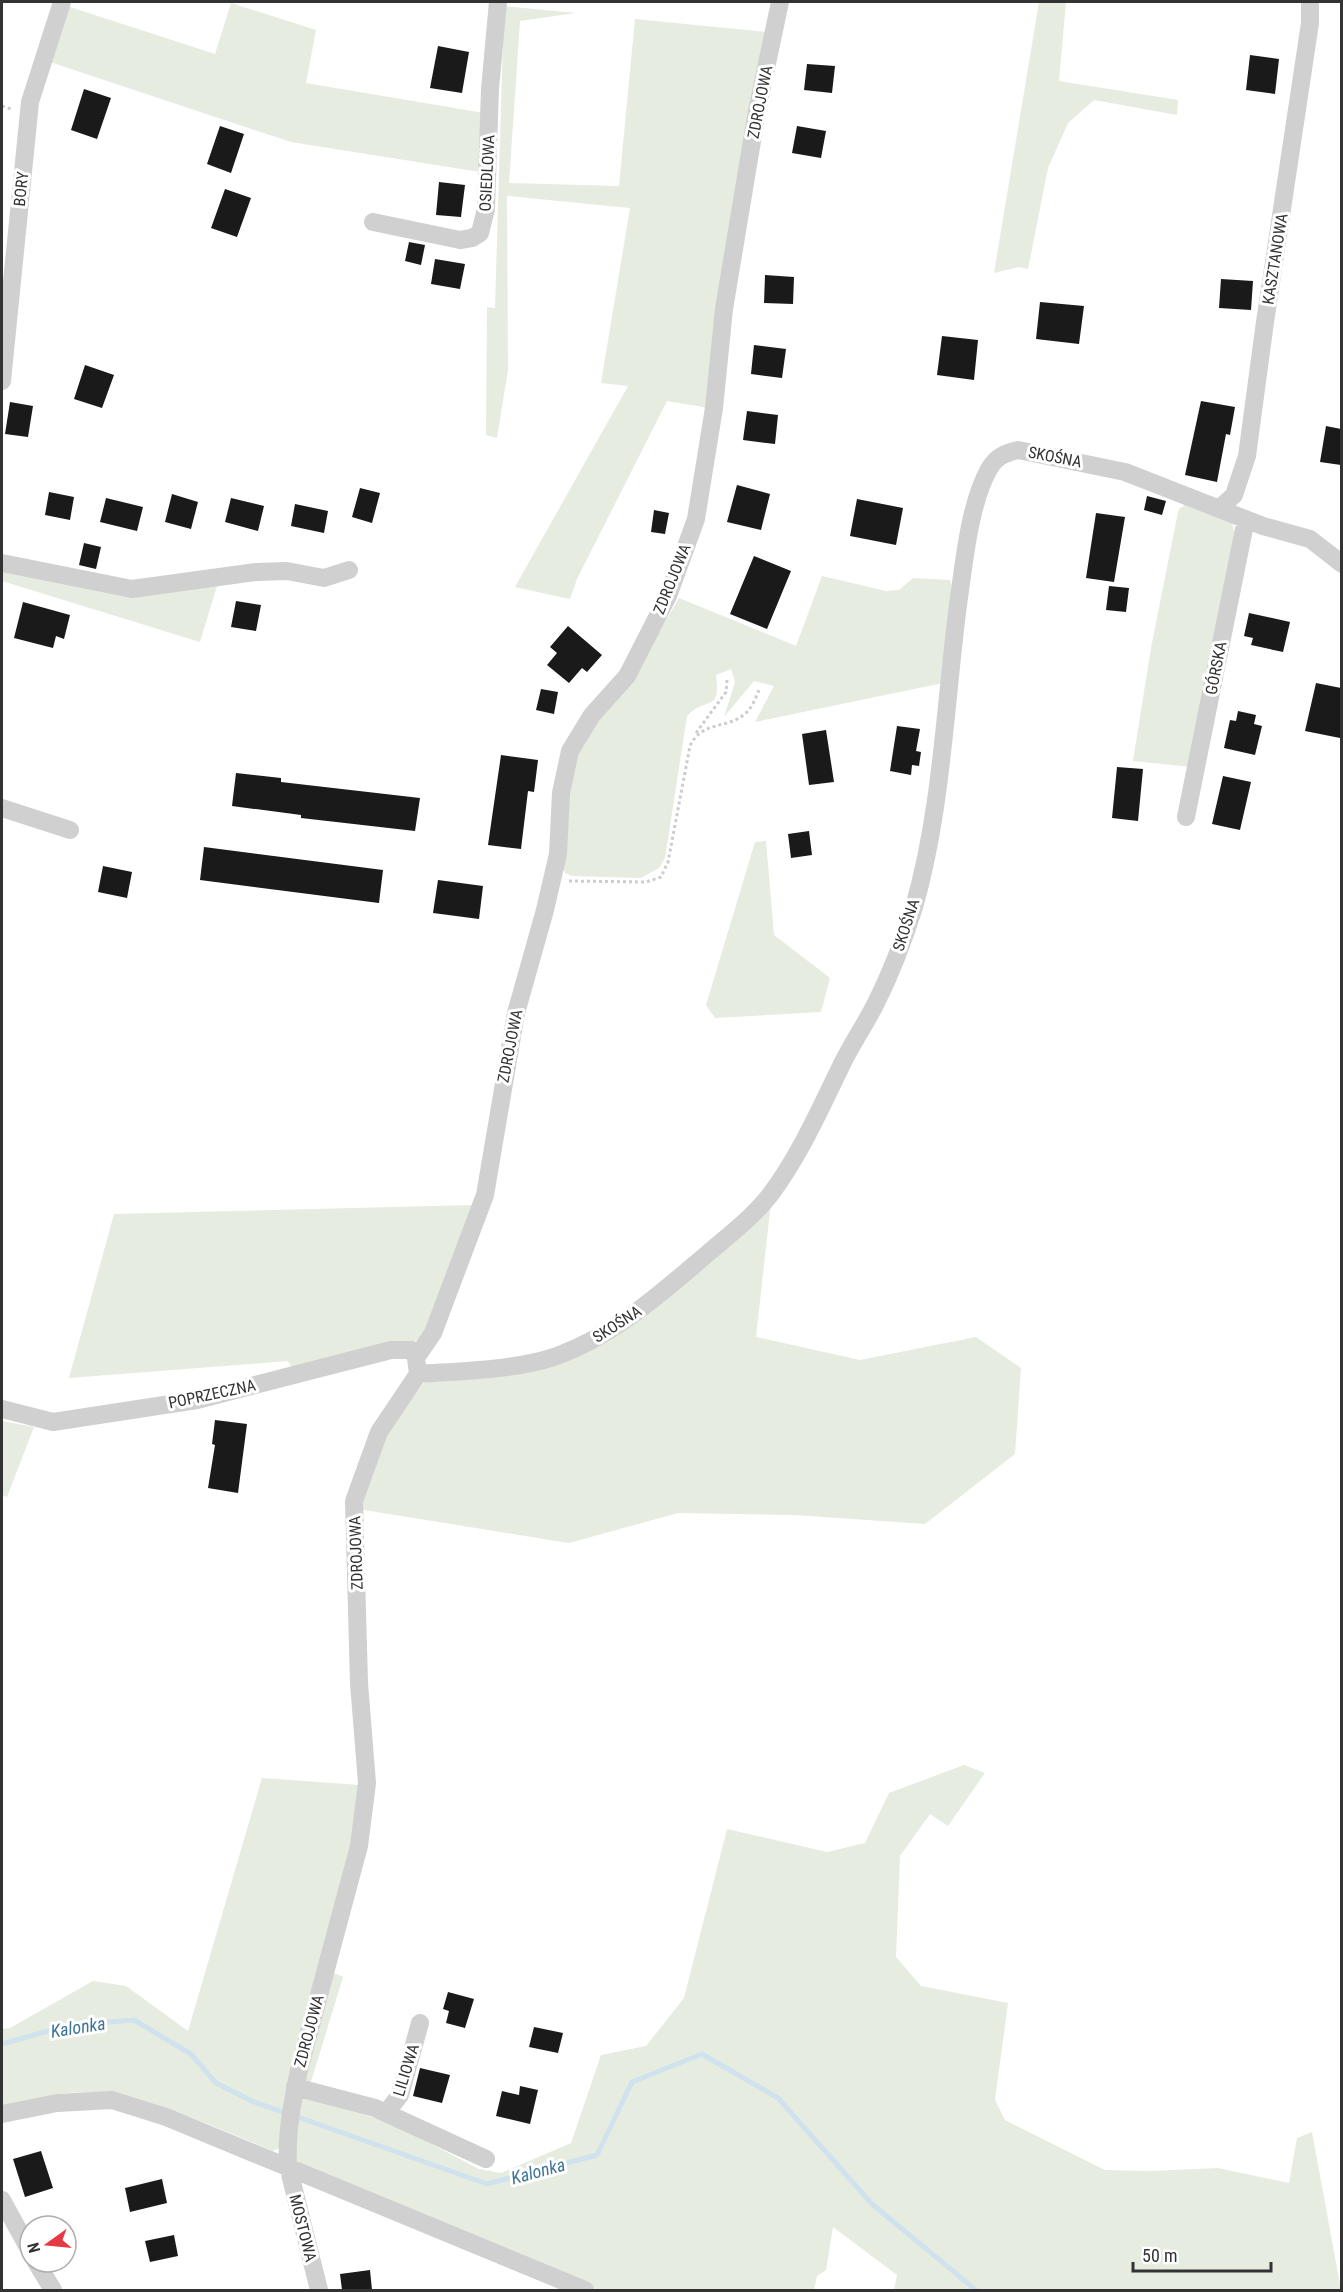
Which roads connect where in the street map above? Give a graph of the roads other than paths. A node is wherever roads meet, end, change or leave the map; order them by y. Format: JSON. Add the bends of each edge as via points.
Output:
{"nodes":[{"id":1,"x":62,"y":2,"type":"edge"},
{"id":2,"x":498,"y":2,"type":"edge"},
{"id":3,"x":780,"y":2,"type":"edge"},
{"id":4,"x":1310,"y":2,"type":"edge"},
{"id":5,"x":374,"y":222,"type":"dead end"},
{"id":6,"x":2,"y":381,"type":"edge"},
{"id":7,"x":1219,"y":509,"type":"junction"},
{"id":8,"x":1246,"y":519,"type":"junction"},
{"id":9,"x":2,"y":562,"type":"edge"},
{"id":10,"x":1340,"y":562,"type":"edge"},
{"id":11,"x":349,"y":570,"type":"dead end"},
{"id":12,"x":2,"y":808,"type":"edge"},
{"id":13,"x":1186,"y":817,"type":"dead end"},
{"id":14,"x":70,"y":830,"type":"dead end"},
{"id":15,"x":417,"y":1366,"type":"junction"},
{"id":16,"x":2,"y":1409,"type":"edge"},
{"id":17,"x":420,"y":2023,"type":"dead end"},
{"id":18,"x":294,"y":2091,"type":"junction"},
{"id":19,"x":386,"y":2113,"type":"junction"},
{"id":20,"x":2,"y":2114,"type":"edge"},
{"id":21,"x":287,"y":2147,"type":"joint"},
{"id":22,"x":486,"y":2159,"type":"dead end"},
{"id":23,"x":288,"y":2166,"type":"junction"},
{"id":24,"x":2,"y":2200,"type":"edge"},
{"id":25,"x":18,"y":2229,"type":"edge"},
{"id":26,"x":43,"y":2274,"type":"edge"},
{"id":27,"x":53,"y":2290,"type":"edge"},
{"id":28,"x":319,"y":2290,"type":"edge"},
{"id":29,"x":585,"y":2290,"type":"edge"}],
"edges":[{"from":1,"to":6,"type":"street","name":"BORY","via":[[30,102]]},
{"from":2,"to":5,"type":"street","name":"OSIEDLOWA","via":[[486,209],[480,233],[460,240]]},
{"from":3,"to":15,"type":"street","name":"ZDROJOWA","via":[[757,111],[724,309],[714,408],[696,519],[668,596],[627,675],[592,715],[570,751],[561,793],[558,854],[516,1013],[484,1195]]},
{"from":4,"to":7,"type":"street","name":"KASZTANOWA","via":[[1247,456],[1234,495]]},
{"from":7,"to":8,"type":"street","name":"SKOŚNA"},
{"from":7,"to":15,"type":"street","name":"SKOŚNA","via":[[1125,472],[1046,455],[1018,450],[1003,453],[990,466],[978,493],[963,572],[941,760],[914,906],[876,1002],[791,1163],[768,1197],[734,1231],[642,1308],[598,1338],[555,1357],[534,1361],[465,1371]]},
{"from":8,"to":10,"type":"street","name":"SKOŚNA","via":[[1310,539]]},
{"from":8,"to":13,"type":"street","name":"GÓRSKA"},
{"from":9,"to":11,"type":"street","via":[[132,589],[256,572],[288,571],[324,578]]},
{"from":12,"to":14,"type":"street"},
{"from":15,"to":16,"type":"street","name":"POPRZECZNA","via":[[411,1350],[391,1350],[197,1400],[53,1422]]},
{"from":15,"to":18,"type":"street","name":"ZDROJOWA","via":[[379,1432],[354,1501],[359,1683],[367,1784],[359,1846]]},
{"from":17,"to":19,"type":"street","name":"LILIOWA","via":[[400,2095]]},
{"from":18,"to":19,"type":"street"},
{"from":18,"to":21,"type":"street","name":"ZDROJOWA"},
{"from":19,"to":22,"type":"street"},
{"from":20,"to":23,"type":"street","via":[[57,2103],[112,2100],[166,2117]]},
{"from":21,"to":23,"type":"street","name":"MOSTOWA"},
{"from":23,"to":28,"type":"street","name":"MOSTOWA"},
{"from":23,"to":29,"type":"street"},
{"from":24,"to":25,"type":"street"},
{"from":26,"to":27,"type":"street"}]}
